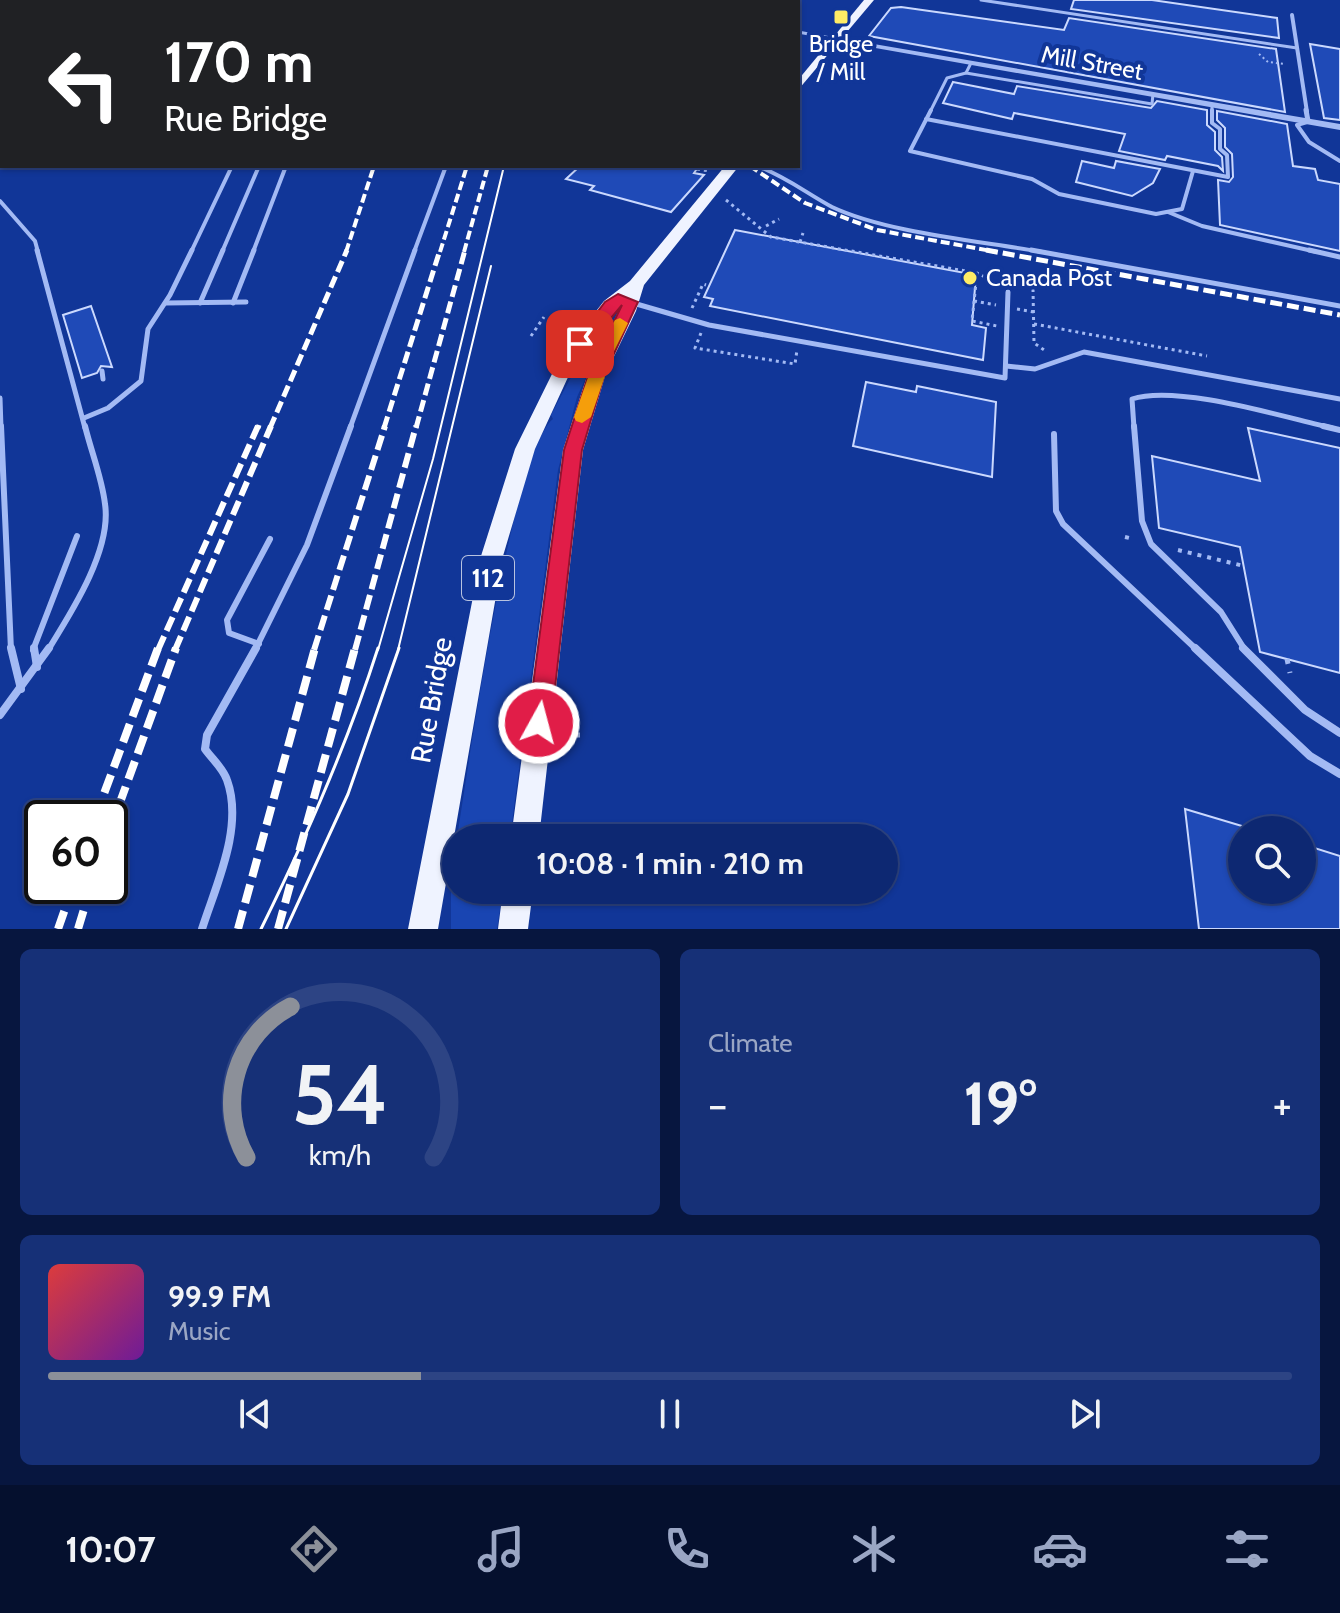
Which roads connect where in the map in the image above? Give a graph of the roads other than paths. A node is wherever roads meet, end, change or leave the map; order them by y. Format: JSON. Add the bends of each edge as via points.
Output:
{"nodes":[{"id":1,"x":869,"y":0,"type":"edge"},
{"id":2,"x":981,"y":0,"type":"edge"},
{"id":3,"x":1292,"y":15,"type":"dead end"},
{"id":4,"x":800,"y":32,"type":"edge"},
{"id":5,"x":836,"y":39,"type":"junction"},
{"id":6,"x":1297,"y":48,"type":"junction"},
{"id":7,"x":971,"y":63,"type":"junction"},
{"id":8,"x":966,"y":73,"type":"junction"},
{"id":9,"x":800,"y":84,"type":"edge"},
{"id":10,"x":1153,"y":94,"type":"junction"},
{"id":11,"x":1212,"y":105,"type":"junction"},
{"id":12,"x":926,"y":119,"type":"junction"},
{"id":13,"x":1308,"y":121,"type":"junction"},
{"id":14,"x":1340,"y":127,"type":"edge"},
{"id":15,"x":1340,"y":161,"type":"edge"},
{"id":16,"x":231,"y":168,"type":"edge"},
{"id":17,"x":258,"y":168,"type":"edge"},
{"id":18,"x":285,"y":168,"type":"edge"},
{"id":19,"x":445,"y":168,"type":"edge"},
{"id":20,"x":730,"y":168,"type":"edge"},
{"id":21,"x":762,"y":168,"type":"edge"},
{"id":22,"x":1193,"y":171,"type":"junction"},
{"id":23,"x":0,"y":201,"type":"edge"},
{"id":24,"x":1168,"y":212,"type":"junction"},
{"id":25,"x":1340,"y":257,"type":"edge"},
{"id":26,"x":1008,"y":292,"type":"dead end"},
{"id":27,"x":628,"y":295,"type":"junction"},
{"id":28,"x":246,"y":302,"type":"dead end"},
{"id":29,"x":166,"y":303,"type":"junction"},
{"id":30,"x":200,"y":303,"type":"junction"},
{"id":31,"x":233,"y":303,"type":"junction"},
{"id":32,"x":1340,"y":306,"type":"edge"},
{"id":33,"x":1006,"y":366,"type":"junction"},
{"id":34,"x":102,"y":371,"type":"dead end"},
{"id":35,"x":103,"y":379,"type":"dead end"},
{"id":36,"x":0,"y":398,"type":"edge"},
{"id":37,"x":1340,"y":399,"type":"edge"},
{"id":38,"x":84,"y":418,"type":"junction"},
{"id":39,"x":1340,"y":430,"type":"edge"},
{"id":40,"x":1054,"y":434,"type":"dead end"},
{"id":41,"x":77,"y":536,"type":"dead end"},
{"id":42,"x":270,"y":539,"type":"dead end"},
{"id":43,"x":259,"y":644,"type":"junction"},
{"id":44,"x":37,"y":667,"type":"junction"},
{"id":45,"x":21,"y":689,"type":"junction"},
{"id":46,"x":0,"y":715,"type":"edge"},
{"id":47,"x":1340,"y":733,"type":"edge"},
{"id":48,"x":1340,"y":774,"type":"edge"},
{"id":49,"x":527,"y":824,"type":"edge"},
{"id":50,"x":516,"y":904,"type":"edge"},
{"id":51,"x":202,"y":929,"type":"edge"},
{"id":52,"x":423,"y":929,"type":"edge"},
{"id":53,"x":513,"y":929,"type":"edge"}],
"edges":[{"from":1,"to":5,"type":"main road"},
{"from":2,"to":6,"type":"lane"},
{"from":3,"to":6,"type":"street"},
{"from":4,"to":5,"type":"lane"},
{"from":5,"to":7,"type":"street","name":"Mill Street"},
{"from":5,"to":9,"type":"main road"},
{"from":6,"to":13,"type":"street"},
{"from":7,"to":8,"type":"lane"},
{"from":7,"to":10,"type":"street","name":"Mill Street"},
{"from":8,"to":10,"type":"lane","via":[[1133,102],[1152,104]]},
{"from":8,"to":12,"type":"lane","via":[[947,78]]},
{"from":10,"to":11,"type":"street","name":"Mill Street"},
{"from":11,"to":13,"type":"street","name":"Mill Street"},
{"from":11,"to":22,"type":"lane","via":[[1228,177]]},
{"from":12,"to":22,"type":"lane"},
{"from":12,"to":24,"type":"lane","via":[[910,151],[1032,179],[1059,194]]},
{"from":13,"to":14,"type":"street","name":"Mill Street"},
{"from":13,"to":15,"type":"lane","via":[[1297,125],[1300,134]]},
{"from":16,"to":29,"type":"lane"},
{"from":17,"to":30,"type":"lane"},
{"from":18,"to":31,"type":"lane"},
{"from":19,"to":43,"type":"lane","via":[[325,501]]},
{"from":20,"to":27,"type":"main road","name":"Rue Bridge","number":"112"},
{"from":21,"to":32,"type":"lane","via":[[833,207],[888,224]]},
{"from":22,"to":24,"type":"lane","via":[[1182,209]]},
{"from":23,"to":38,"type":"lane","via":[[35,241]]},
{"from":24,"to":25,"type":"lane","via":[[1202,226]]},
{"from":26,"to":33,"type":"lane"},
{"from":27,"to":33,"type":"lane","via":[[709,325],[1005,378]]},
{"from":27,"to":49,"type":"main road","name":"Rue Bridge","number":"112","via":[[573,450]]},
{"from":27,"to":52,"type":"main road","name":"Rue Bridge","number":"112","via":[[592,328],[561,374],[511,486],[492,556]]},
{"from":28,"to":31,"type":"lane"},
{"from":29,"to":30,"type":"lane"},
{"from":29,"to":38,"type":"lane","via":[[146,334],[141,381],[108,408]]},
{"from":30,"to":31,"type":"lane"},
{"from":33,"to":37,"type":"lane","via":[[1031,370],[1091,353]]},
{"from":34,"to":35,"type":"lane"},
{"from":36,"to":45,"type":"lane","via":[[11,654]]},
{"from":38,"to":44,"type":"lane","via":[[105,496],[102,537],[79,601]]},
{"from":39,"to":47,"type":"lane","via":[[1174,395],[1140,393],[1132,399],[1142,521],[1149,541],[1221,612],[1263,672]]},
{"from":40,"to":48,"type":"lane","via":[[1056,511],[1063,524],[1310,756]]},
{"from":41,"to":44,"type":"lane","via":[[33,651]]},
{"from":42,"to":43,"type":"lane","via":[[227,620],[229,633]]},
{"from":43,"to":51,"type":"lane","via":[[205,742],[207,754],[227,778],[231,802],[228,837]]},
{"from":44,"to":45,"type":"lane"},
{"from":45,"to":46,"type":"lane"},
{"from":50,"to":53,"type":"main road"}]}
